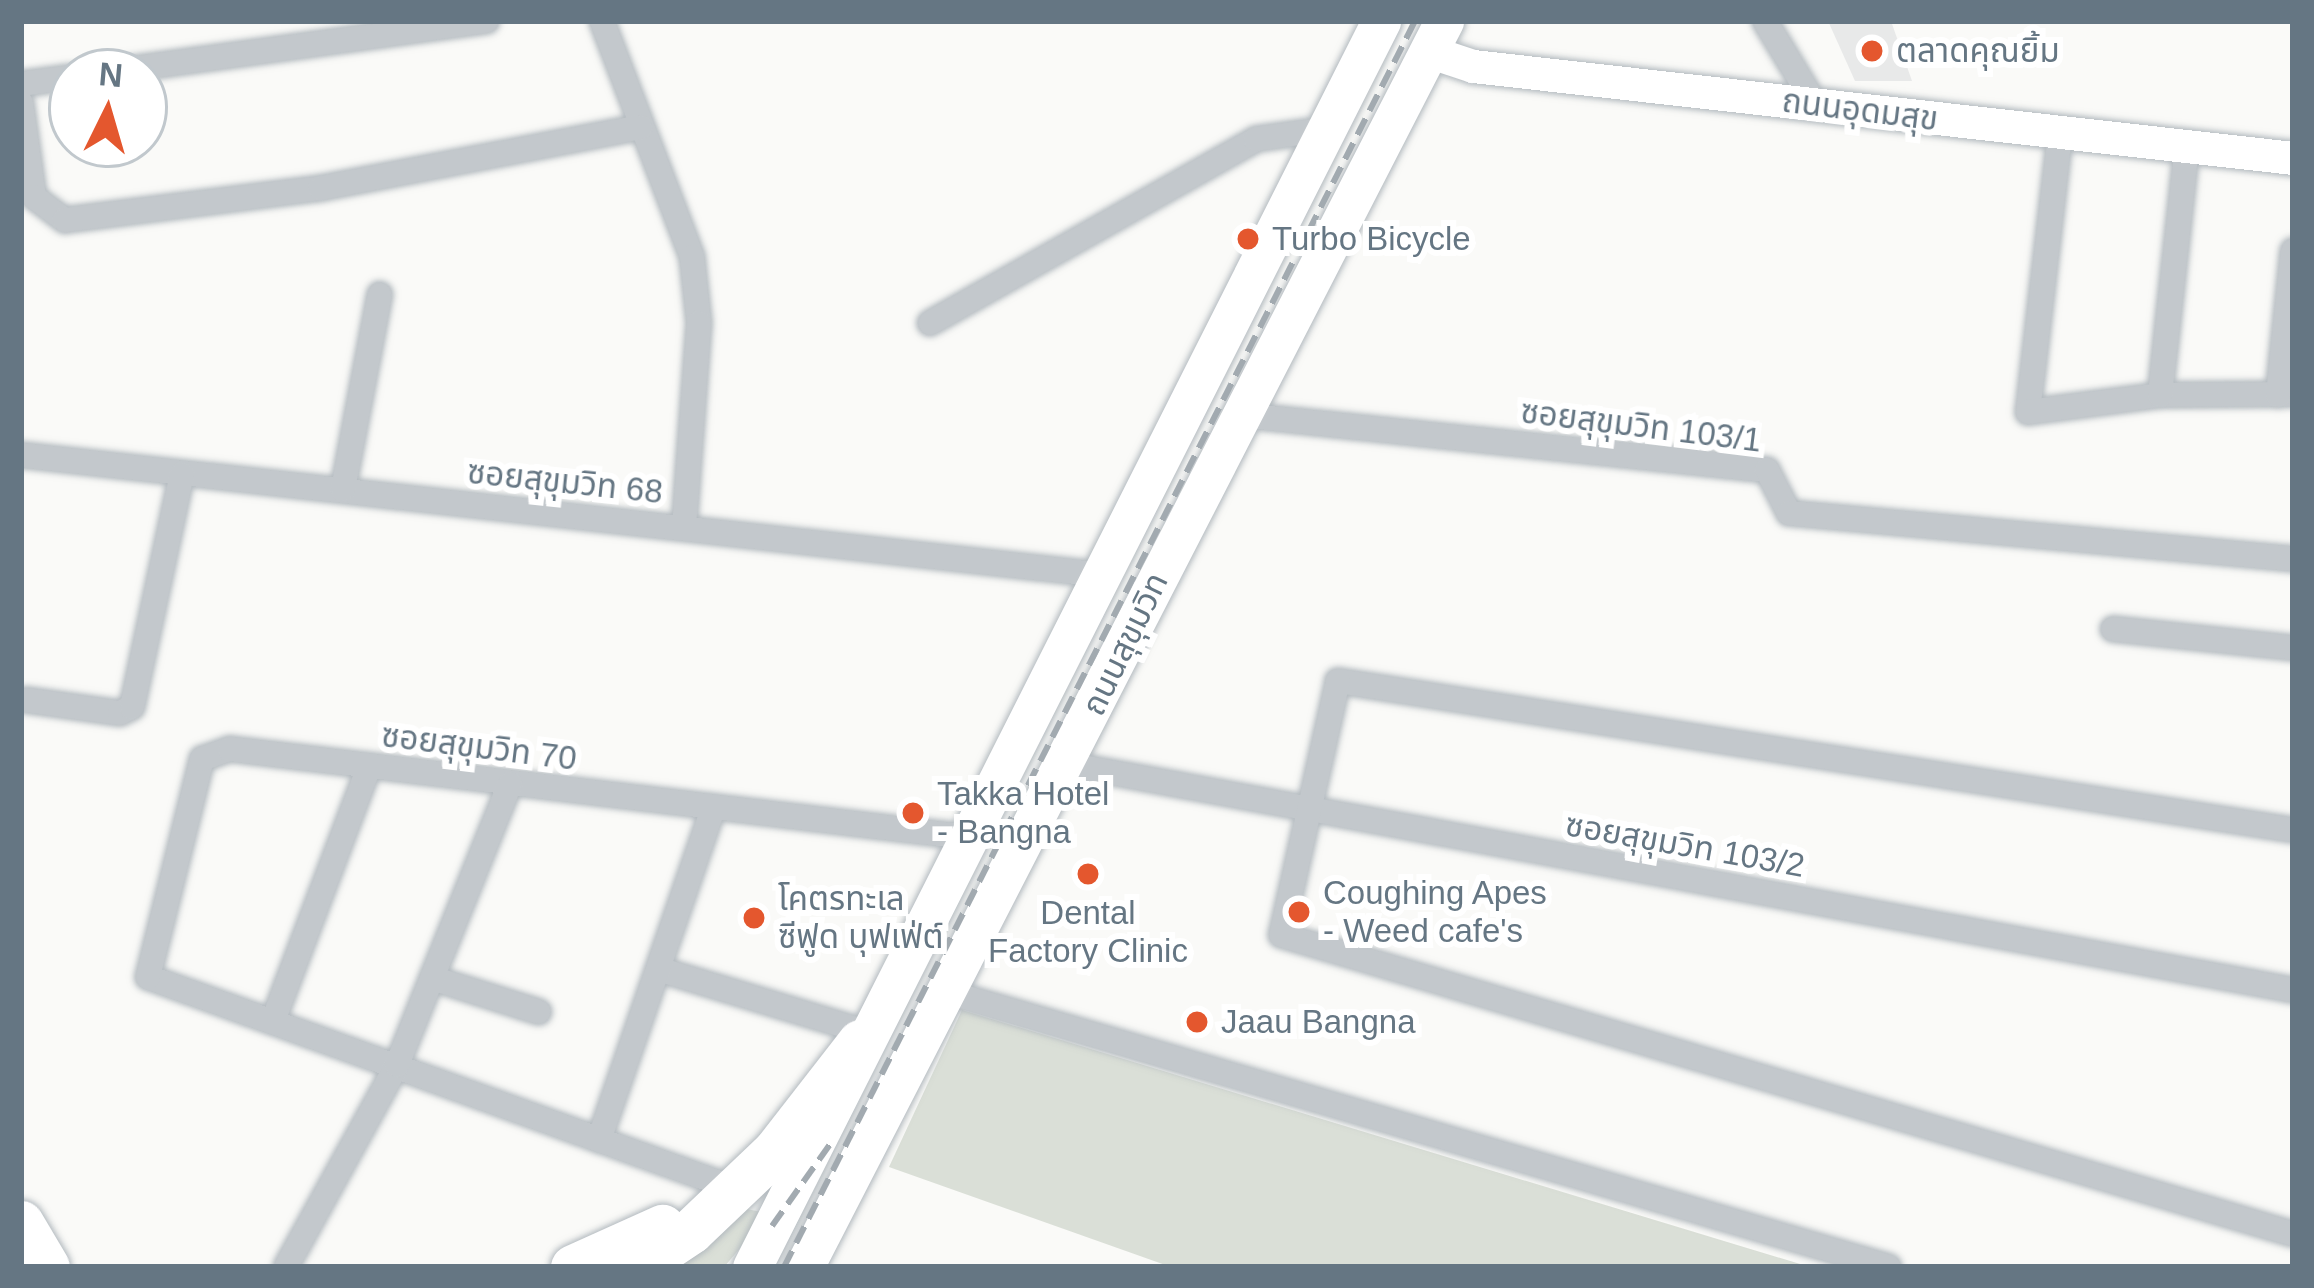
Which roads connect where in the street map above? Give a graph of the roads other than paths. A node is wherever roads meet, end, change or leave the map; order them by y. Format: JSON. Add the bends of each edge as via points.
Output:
{"nodes":[{"id":1,"x":487,"y":21,"type":"edge"},
{"id":2,"x":602,"y":21,"type":"edge"},
{"id":3,"x":1765,"y":21,"type":"edge"},
{"id":4,"x":1380,"y":22,"type":"edge"},
{"id":5,"x":1436,"y":36,"type":"edge"},
{"id":6,"x":168,"y":64,"type":"edge"},
{"id":7,"x":21,"y":103,"type":"edge"},
{"id":8,"x":1815,"y":104,"type":"junction"},
{"id":9,"x":640,"y":127,"type":"junction"},
{"id":10,"x":1327,"y":129,"type":"junction"},
{"id":11,"x":2060,"y":135,"type":"junction"},
{"id":12,"x":2186,"y":147,"type":"junction"},
{"id":13,"x":2293,"y":158,"type":"edge"},
{"id":14,"x":2293,"y":251,"type":"edge"},
{"id":15,"x":380,"y":295,"type":"dead end"},
{"id":16,"x":930,"y":323,"type":"dead end"},
{"id":17,"x":2160,"y":395,"type":"junction"},
{"id":18,"x":2285,"y":395,"type":"edge"},
{"id":19,"x":1241,"y":415,"type":"junction"},
{"id":20,"x":21,"y":455,"type":"edge"},
{"id":21,"x":182,"y":474,"type":"junction"},
{"id":22,"x":343,"y":489,"type":"junction"},
{"id":23,"x":684,"y":527,"type":"junction"},
{"id":24,"x":2293,"y":559,"type":"edge"},
{"id":25,"x":1102,"y":575,"type":"junction"},
{"id":26,"x":1150,"y":594,"type":"junction"},
{"id":27,"x":2113,"y":628,"type":"dead end"},
{"id":28,"x":2293,"y":648,"type":"edge"},
{"id":29,"x":26,"y":700,"type":"dead end"},
{"id":30,"x":1066,"y":764,"type":"junction"},
{"id":31,"x":369,"y":767,"type":"junction"},
{"id":32,"x":510,"y":784,"type":"junction"},
{"id":33,"x":713,"y":808,"type":"junction"},
{"id":34,"x":1310,"y":809,"type":"junction"},
{"id":35,"x":2293,"y":830,"type":"edge"},
{"id":36,"x":966,"y":838,"type":"junction"},
{"id":37,"x":658,"y":969,"type":"junction"},
{"id":38,"x":432,"y":978,"type":"junction"},
{"id":39,"x":2293,"y":990,"type":"edge"},
{"id":40,"x":937,"y":1009,"type":"junction"},
{"id":41,"x":538,"y":1012,"type":"dead end"},
{"id":42,"x":273,"y":1021,"type":"junction"},
{"id":43,"x":868,"y":1028,"type":"junction"},
{"id":44,"x":397,"y":1066,"type":"junction"},
{"id":45,"x":599,"y":1140,"type":"junction"},
{"id":46,"x":733,"y":1188,"type":"junction"},
{"id":47,"x":21,"y":1222,"type":"edge"},
{"id":48,"x":2293,"y":1234,"type":"edge"},
{"id":49,"x":47,"y":1267,"type":"edge"},
{"id":50,"x":286,"y":1267,"type":"edge"},
{"id":51,"x":573,"y":1267,"type":"edge"},
{"id":52,"x":637,"y":1267,"type":"edge"},
{"id":53,"x":752,"y":1267,"type":"edge"},
{"id":54,"x":804,"y":1267,"type":"edge"},
{"id":55,"x":1889,"y":1267,"type":"edge"}],
"edges":[{"from":1,"to":6,"type":"street"},
{"from":2,"to":9,"type":"street"},
{"from":3,"to":8,"type":"street"},
{"from":4,"to":5,"type":"main road"},
{"from":4,"to":10,"type":"main road","name":"ถนนสุขุมวิท"},
{"from":5,"to":8,"type":"main road","name":"ถนนอุดมสุข","via":[[1473,66]]},
{"from":5,"to":19,"type":"main road","name":"ถนนสุขุมวิท"},
{"from":7,"to":9,"type":"street","via":[[34,197],[65,220],[321,188]]},
{"from":8,"to":11,"type":"main road","name":"ถนนอุดมสุข"},
{"from":9,"to":23,"type":"street","via":[[692,257],[699,323]]},
{"from":10,"to":16,"type":"street","via":[[1272,131]]},
{"from":10,"to":25,"type":"main road","name":"ถนนสุขุมวิท"},
{"from":11,"to":12,"type":"main road","name":"ถนนอุดมสุข"},
{"from":11,"to":17,"type":"street","via":[[2028,412],[2062,414]]},
{"from":12,"to":13,"type":"main road","name":"ถนนอุดมสุข"},
{"from":12,"to":17,"type":"street"},
{"from":14,"to":18,"type":"street"},
{"from":15,"to":22,"type":"street"},
{"from":17,"to":18,"type":"street"},
{"from":19,"to":24,"type":"street","name":"ซอยสุขุมวิท 103/1","via":[[1768,470],[1790,513]]},
{"from":19,"to":26,"type":"main road","name":"ถนนสุขุมวิท"},
{"from":20,"to":21,"type":"street","name":"ซอยสุขุมวิท 68"},
{"from":21,"to":22,"type":"street","name":"ซอยสุขุมวิท 68"},
{"from":21,"to":29,"type":"street","via":[[132,707],[120,713]]},
{"from":22,"to":23,"type":"street","name":"ซอยสุขุมวิท 68"},
{"from":23,"to":25,"type":"street","name":"ซอยสุขุมวิท 68"},
{"from":25,"to":26,"type":"main road"},
{"from":25,"to":36,"type":"main road","name":"ถนนสุขุมวิท"},
{"from":26,"to":30,"type":"main road","name":"ถนนสุขุมวิท"},
{"from":27,"to":28,"type":"street"},
{"from":30,"to":34,"type":"street","name":"ซอยสุขุมวิท 103/2"},
{"from":30,"to":40,"type":"main road","name":"ถนนสุขุมวิท"},
{"from":31,"to":32,"type":"street","name":"ซอยสุขุมวิท 70"},
{"from":31,"to":42,"type":"street"},
{"from":31,"to":42,"type":"street","name":"ซอยสุขุมวิท 70","via":[[230,749],[202,759],[144,968]]},
{"from":32,"to":33,"type":"street","name":"ซอยสุขุมวิท 70"},
{"from":32,"to":38,"type":"street"},
{"from":33,"to":36,"type":"street","name":"ซอยสุขุมวิท 70"},
{"from":33,"to":37,"type":"street"},
{"from":34,"to":35,"type":"street","via":[[1338,681]]},
{"from":34,"to":39,"type":"street","name":"ซอยสุขุมวิท 103/2"},
{"from":34,"to":48,"type":"street","via":[[1281,935]]},
{"from":36,"to":43,"type":"main road","name":"ถนนสุขุมวิท"},
{"from":37,"to":43,"type":"street"},
{"from":37,"to":45,"type":"street"},
{"from":38,"to":41,"type":"street"},
{"from":38,"to":44,"type":"street"},
{"from":40,"to":54,"type":"main road","name":"ถนนสุขุมวิท"},
{"from":40,"to":55,"type":"street"},
{"from":42,"to":44,"type":"street"},
{"from":43,"to":46,"type":"highway","via":[[800,1126]]},
{"from":43,"to":53,"type":"main road","name":"ถนนสุขุมวิท"},
{"from":44,"to":45,"type":"street"},
{"from":44,"to":50,"type":"street"},
{"from":45,"to":46,"type":"street"},
{"from":46,"to":51,"type":"highway"},
{"from":46,"to":52,"type":"highway","via":[[691,1231]]},
{"from":47,"to":49,"type":"highway"}]}
